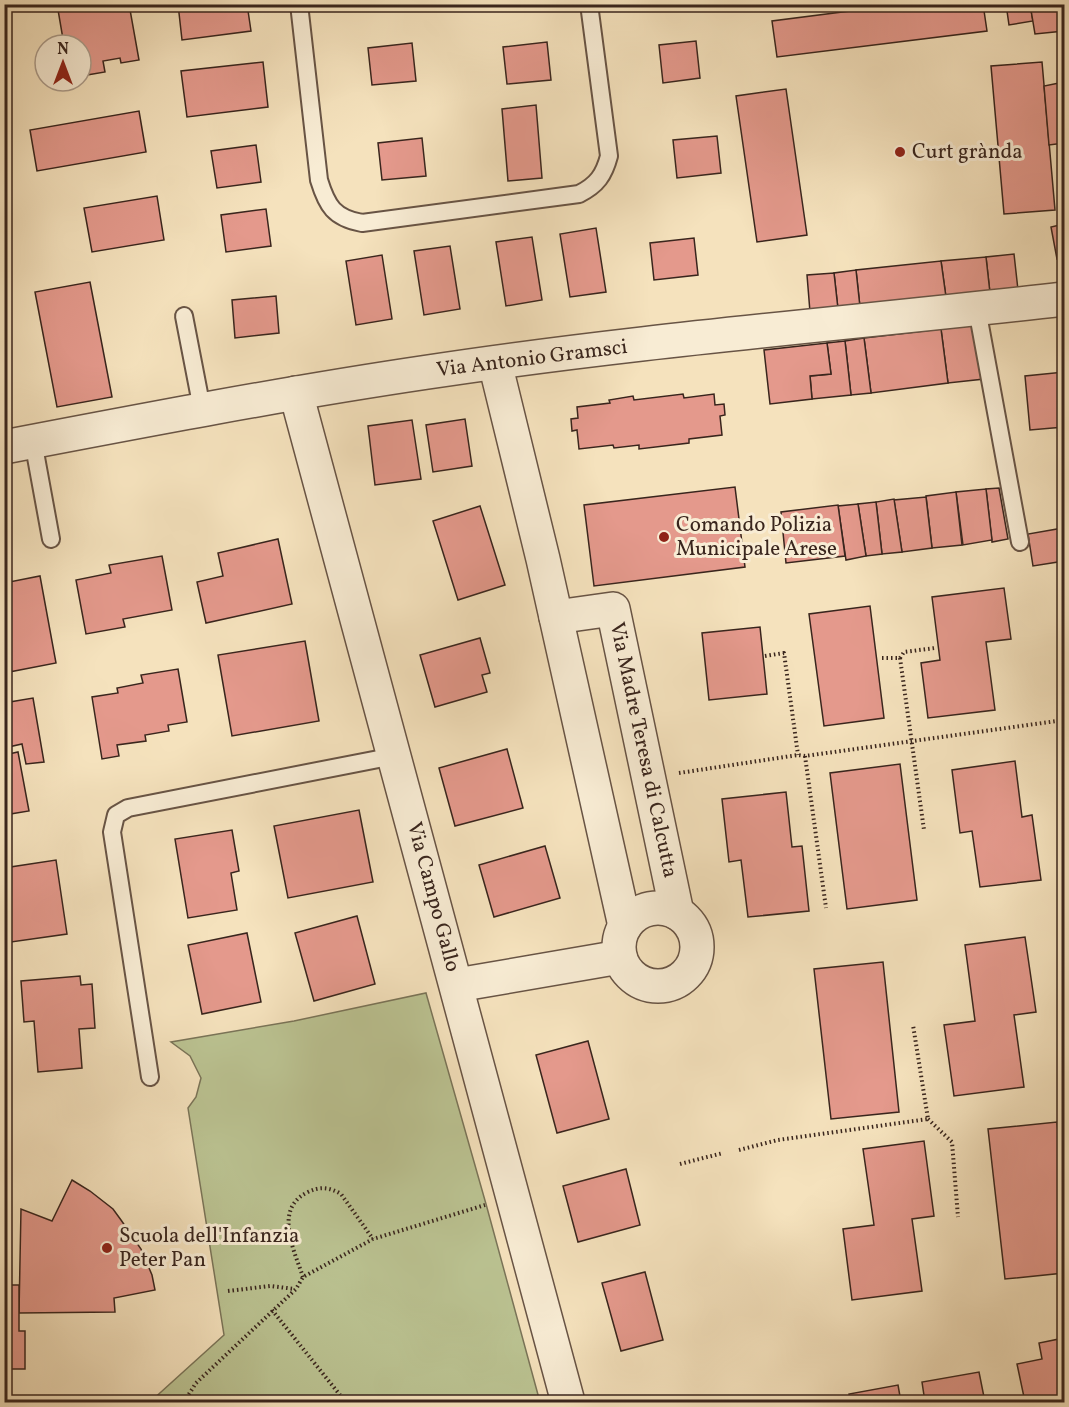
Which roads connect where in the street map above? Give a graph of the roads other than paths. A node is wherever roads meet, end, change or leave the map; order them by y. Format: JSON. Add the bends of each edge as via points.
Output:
{"nodes":[{"id":1,"x":299,"y":4,"type":"edge"},
{"id":2,"x":590,"y":4,"type":"edge"},
{"id":3,"x":1065,"y":299,"type":"edge"},
{"id":4,"x":977,"y":309,"type":"junction"},
{"id":5,"x":184,"y":316,"type":"dead end"},
{"id":6,"x":495,"y":363,"type":"junction"},
{"id":7,"x":296,"y":393,"type":"junction"},
{"id":8,"x":202,"y":409,"type":"junction"},
{"id":9,"x":19,"y":444,"type":"edge"},
{"id":10,"x":51,"y":538,"type":"dead end"},
{"id":11,"x":1020,"y":542,"type":"dead end"},
{"id":12,"x":556,"y":617,"type":"junction"},
{"id":13,"x":394,"y":756,"type":"junction"},
{"id":14,"x":677,"y":913,"type":"junction"},
{"id":15,"x":622,"y":941,"type":"junction"},
{"id":16,"x":457,"y":985,"type":"junction"},
{"id":17,"x":150,"y":1077,"type":"dead end"},
{"id":18,"x":568,"y":1402,"type":"edge"}],
"edges":[{"from":1,"to":2,"type":"lane","via":[[325,200],[347,220],[362,223],[579,194],[592,187],[600,179],[609,156]]},
{"from":3,"to":4,"type":"street","name":"Via Antonio Gramsci"},
{"from":4,"to":6,"type":"street","name":"Via Antonio Gramsci"},
{"from":4,"to":11,"type":"lane"},
{"from":5,"to":8,"type":"lane"},
{"from":6,"to":7,"type":"street","name":"Via Antonio Gramsci"},
{"from":6,"to":12,"type":"street"},
{"from":7,"to":8,"type":"street","name":"Via Antonio Gramsci"},
{"from":7,"to":13,"type":"street","name":"Via Campo Gallo"},
{"from":8,"to":9,"type":"street","name":"Via Antonio Gramsci"},
{"from":9,"to":10,"type":"lane"},
{"from":12,"to":14,"type":"street","name":"Via Madre Teresa di Calcutta","via":[[613,609]]},
{"from":12,"to":15,"type":"street"},
{"from":13,"to":16,"type":"street","name":"Via Campo Gallo"},
{"from":13,"to":17,"type":"lane","via":[[128,808],[116,815],[112,832]]},
{"from":14,"to":15,"type":"street","via":[[666,908],[642,911]]},
{"from":14,"to":15,"type":"street","via":[[693,930],[697,942],[692,966],[681,978],[660,985],[644,982],[629,972]]},
{"from":15,"to":16,"type":"street"},
{"from":16,"to":18,"type":"street","name":"Via Campo Gallo"}]}
